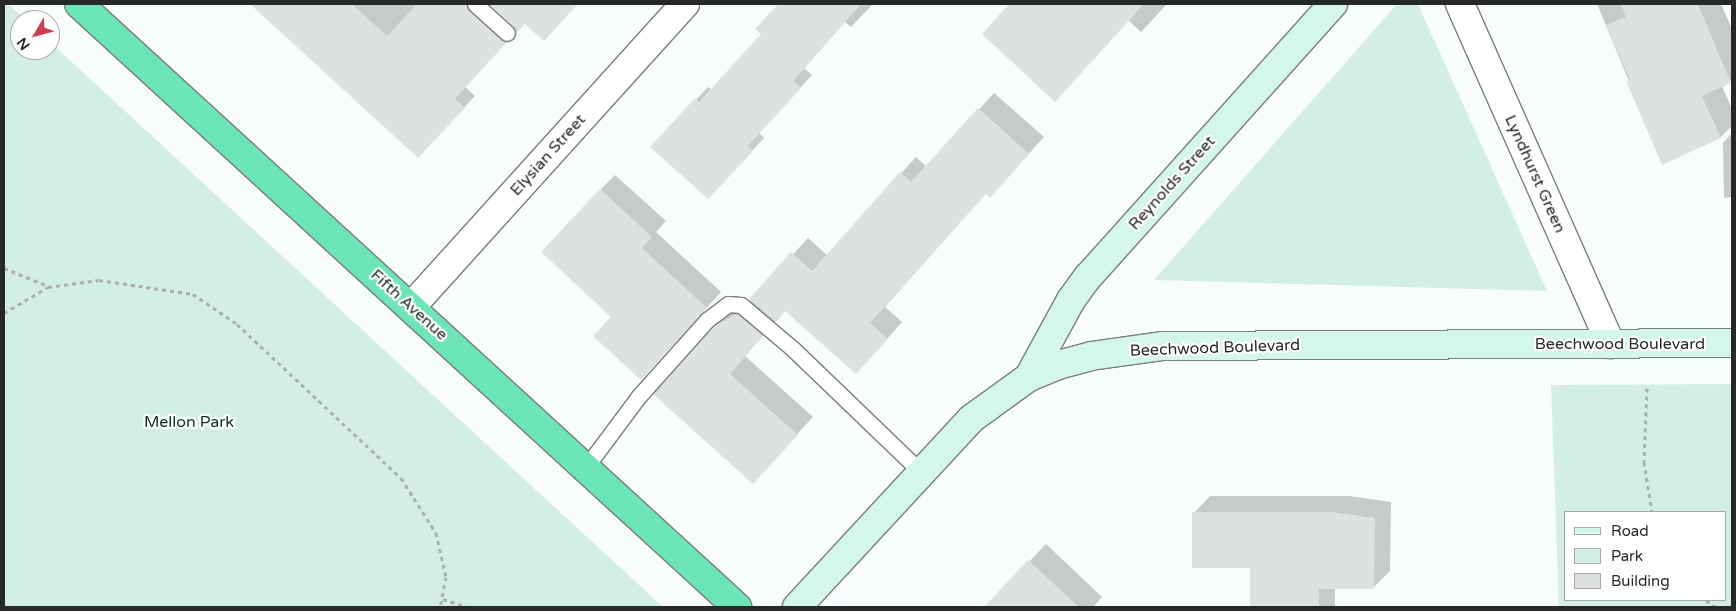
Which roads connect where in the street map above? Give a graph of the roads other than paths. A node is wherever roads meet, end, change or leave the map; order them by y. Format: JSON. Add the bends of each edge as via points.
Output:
{"nodes":[{"id":1,"x":79,"y":4,"type":"edge"},
{"id":2,"x":475,"y":4,"type":"edge"},
{"id":3,"x":685,"y":4,"type":"edge"},
{"id":4,"x":1333,"y":4,"type":"edge"},
{"id":5,"x":1460,"y":4,"type":"edge"},
{"id":6,"x":507,"y":33,"type":"dead end"},
{"id":7,"x":411,"y":307,"type":"junction"},
{"id":8,"x":1611,"y":344,"type":"junction"},
{"id":9,"x":1732,"y":344,"type":"edge"},
{"id":10,"x":1030,"y":377,"type":"junction"},
{"id":11,"x":586,"y":467,"type":"junction"},
{"id":12,"x":921,"y":472,"type":"junction"},
{"id":13,"x":737,"y":607,"type":"edge"},
{"id":14,"x":798,"y":607,"type":"edge"}],
"edges":[{"from":1,"to":7,"type":"highway","name":"Fifth Avenue"},
{"from":2,"to":6,"type":"lane"},
{"from":3,"to":7,"type":"street","name":"Elysian Street"},
{"from":4,"to":10,"type":"main road","name":"Reynolds Street","via":[[1088,277],[1071,300]]},
{"from":5,"to":8,"type":"street","name":"Lyndhurst Green"},
{"from":7,"to":11,"type":"highway","name":"Fifth Avenue"},
{"from":8,"to":9,"type":"main road","name":"Beechwood Boulevard"},
{"from":8,"to":10,"type":"main road","name":"Beechwood Boulevard","via":[[1163,346],[1091,356]]},
{"from":10,"to":12,"type":"main road","name":"Beechwood Boulevard","via":[[972,419]]},
{"from":11,"to":12,"type":"lane","via":[[639,396],[707,320],[728,304],[741,305],[793,348]]},
{"from":11,"to":13,"type":"highway","name":"Fifth Avenue"},
{"from":12,"to":14,"type":"main road","name":"Beechwood Boulevard"}]}
